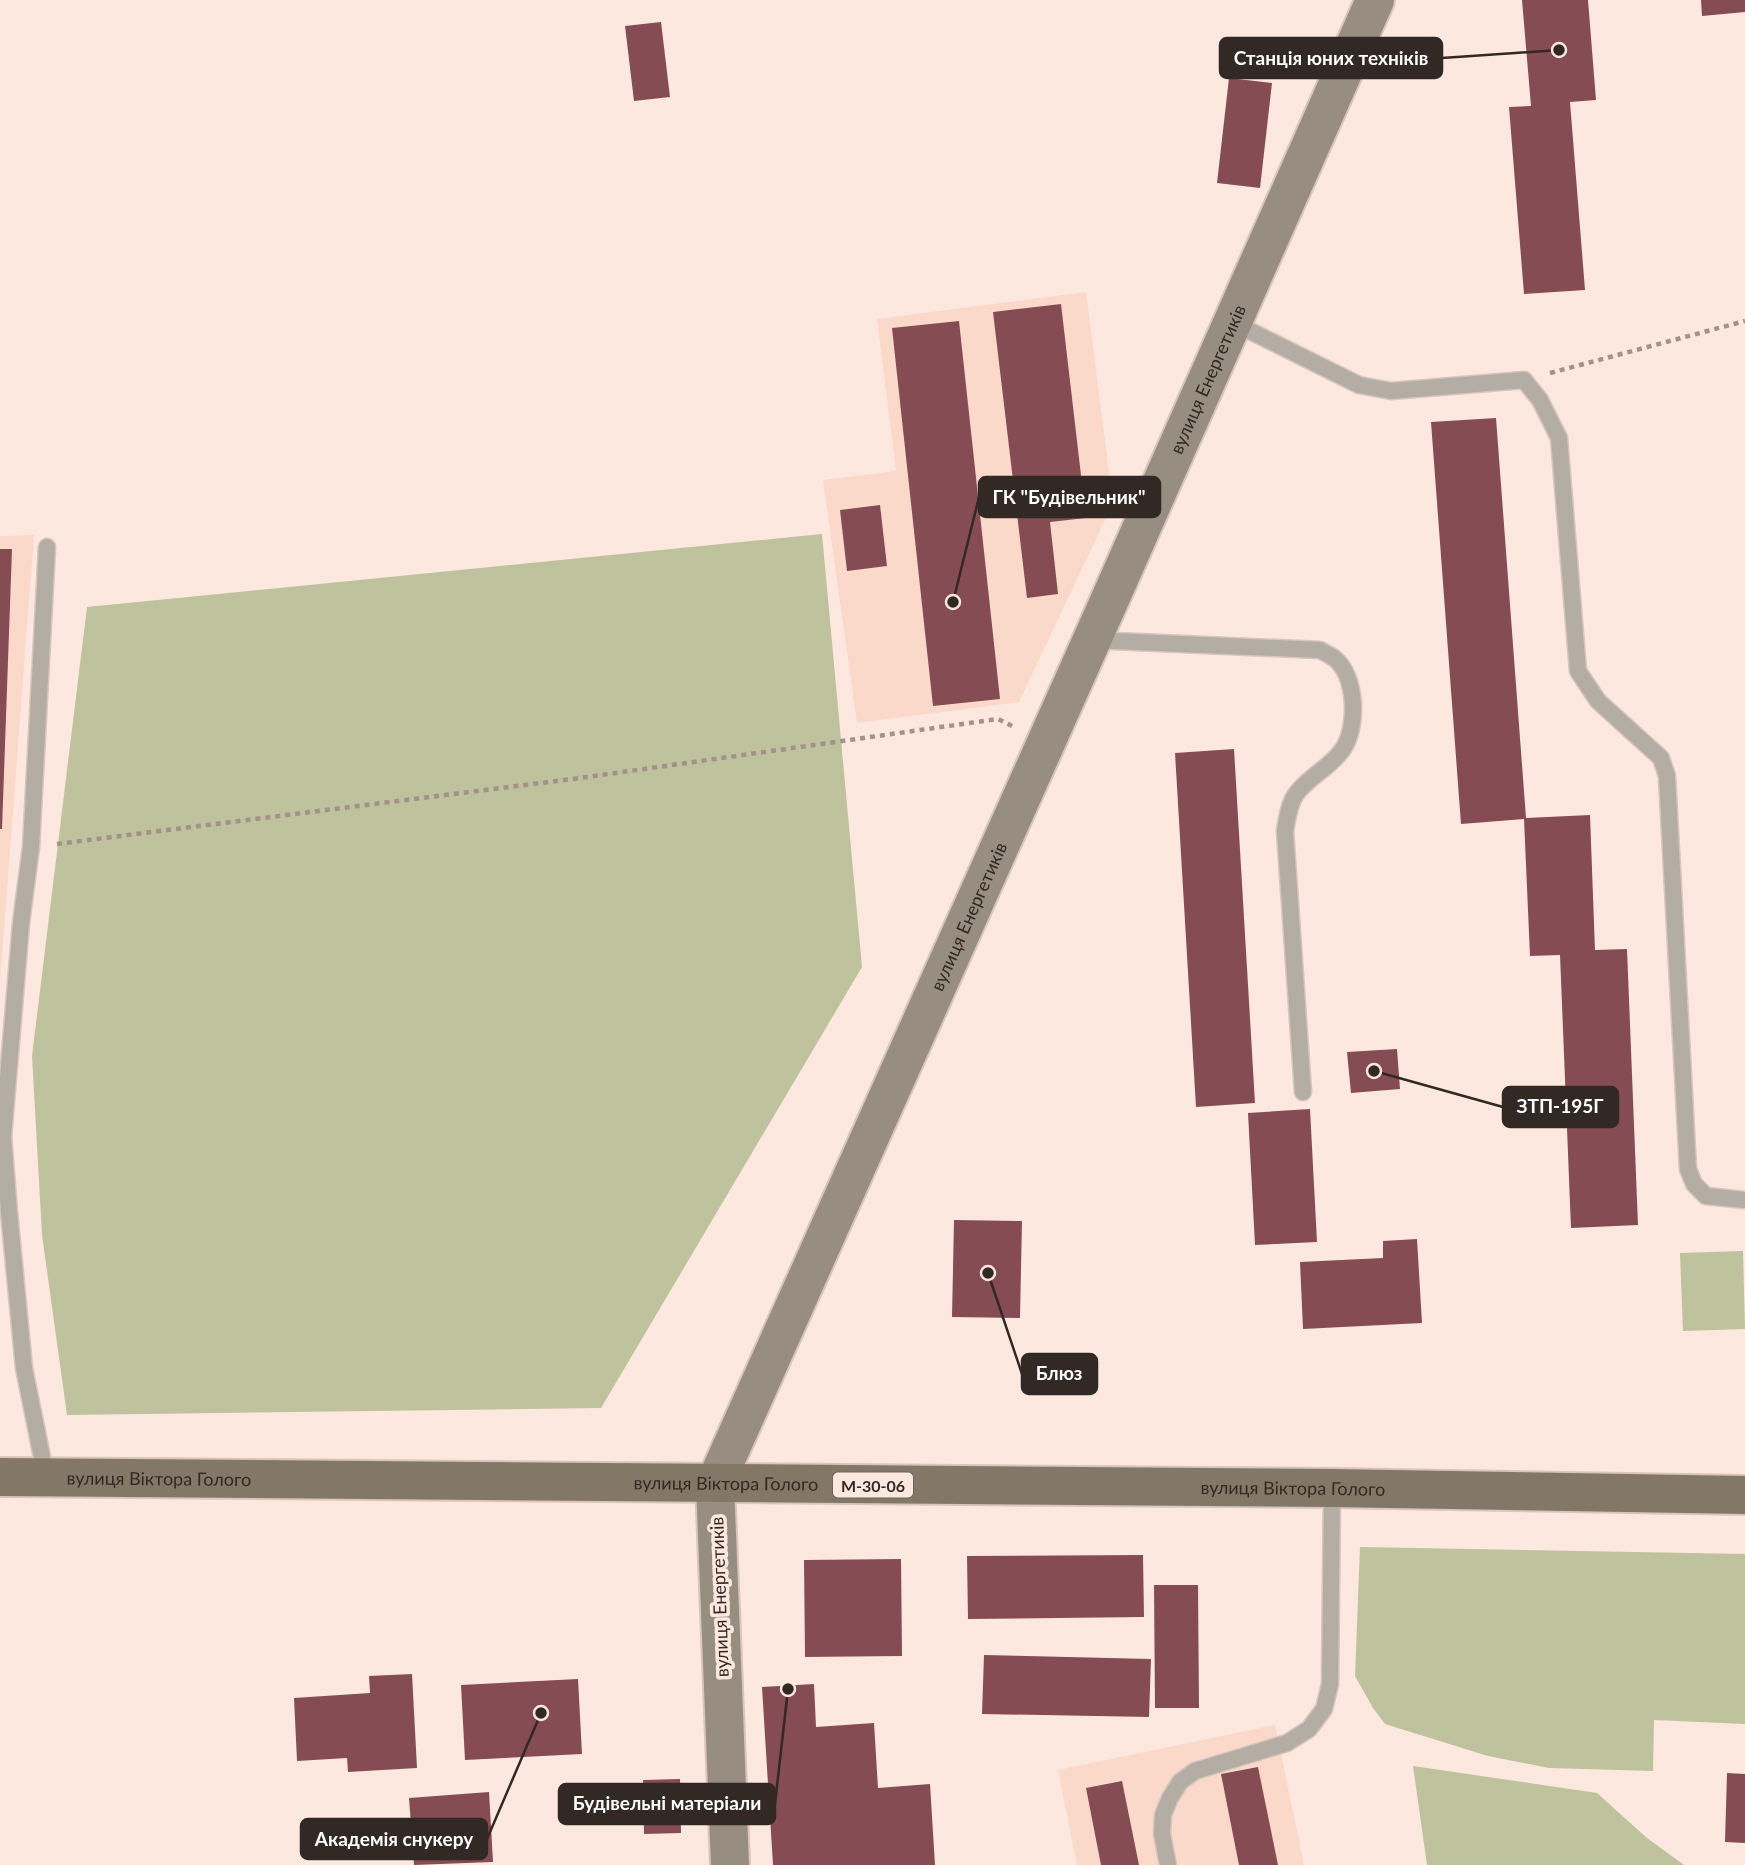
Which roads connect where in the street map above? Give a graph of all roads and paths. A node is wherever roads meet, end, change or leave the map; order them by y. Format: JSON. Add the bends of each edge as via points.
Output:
{"nodes":[{"id":1,"x":1375,"y":0,"type":"edge"},
{"id":2,"x":1745,"y":321,"type":"edge"},
{"id":3,"x":1232,"y":322,"type":"junction"},
{"id":4,"x":1524,"y":380,"type":"junction"},
{"id":5,"x":47,"y":547,"type":"dead end"},
{"id":6,"x":1091,"y":640,"type":"junction"},
{"id":7,"x":1046,"y":743,"type":"junction"},
{"id":8,"x":31,"y":847,"type":"junction"},
{"id":9,"x":1303,"y":1091,"type":"dead end"},
{"id":10,"x":1745,"y":1200,"type":"edge"},
{"id":11,"x":0,"y":1477,"type":"edge"},
{"id":12,"x":46,"y":1478,"type":"junction"},
{"id":13,"x":715,"y":1484,"type":"junction"},
{"id":14,"x":1332,"y":1488,"type":"junction"},
{"id":15,"x":1745,"y":1495,"type":"edge"},
{"id":16,"x":730,"y":1865,"type":"edge"},
{"id":17,"x":1168,"y":1865,"type":"edge"}],
"edges":[{"from":1,"to":3,"type":"street","name":"вулиця Енергетиків"},
{"from":2,"to":4,"type":"path"},
{"from":3,"to":4,"type":"lane","via":[[1359,385],[1391,391]]},
{"from":3,"to":6,"type":"street","name":"вулиця Енергетиків"},
{"from":4,"to":10,"type":"lane","via":[[1559,438],[1578,671],[1598,701],[1661,758],[1667,776],[1688,1169],[1706,1196]]},
{"from":5,"to":8,"type":"lane"},
{"from":6,"to":7,"type":"street","name":"вулиця Енергетиків"},
{"from":6,"to":9,"type":"lane","via":[[1320,650],[1336,659],[1346,676],[1353,713],[1343,750],[1296,794],[1285,831]]},
{"from":7,"to":8,"type":"path","via":[[998,719]]},
{"from":7,"to":13,"type":"street","name":"вулиця Енергетиків"},
{"from":8,"to":12,"type":"lane","via":[[4,1137],[24,1368]]},
{"from":11,"to":12,"type":"main road","name":"вулиця Віктора Голого","number":"М-30-06"},
{"from":12,"to":13,"type":"main road","name":"вулиця Віктора Голого","number":"М-30-06"},
{"from":13,"to":14,"type":"main road","name":"вулиця Віктора Голого","number":"М-30-06"},
{"from":13,"to":16,"type":"street","name":"вулиця Енергетиків"},
{"from":14,"to":15,"type":"main road","name":"вулиця Віктора Голого","number":"М-30-06"},
{"from":14,"to":17,"type":"lane","via":[[1330,1684],[1324,1709],[1309,1729],[1287,1743],[1195,1770],[1180,1783],[1163,1815]]}]}
